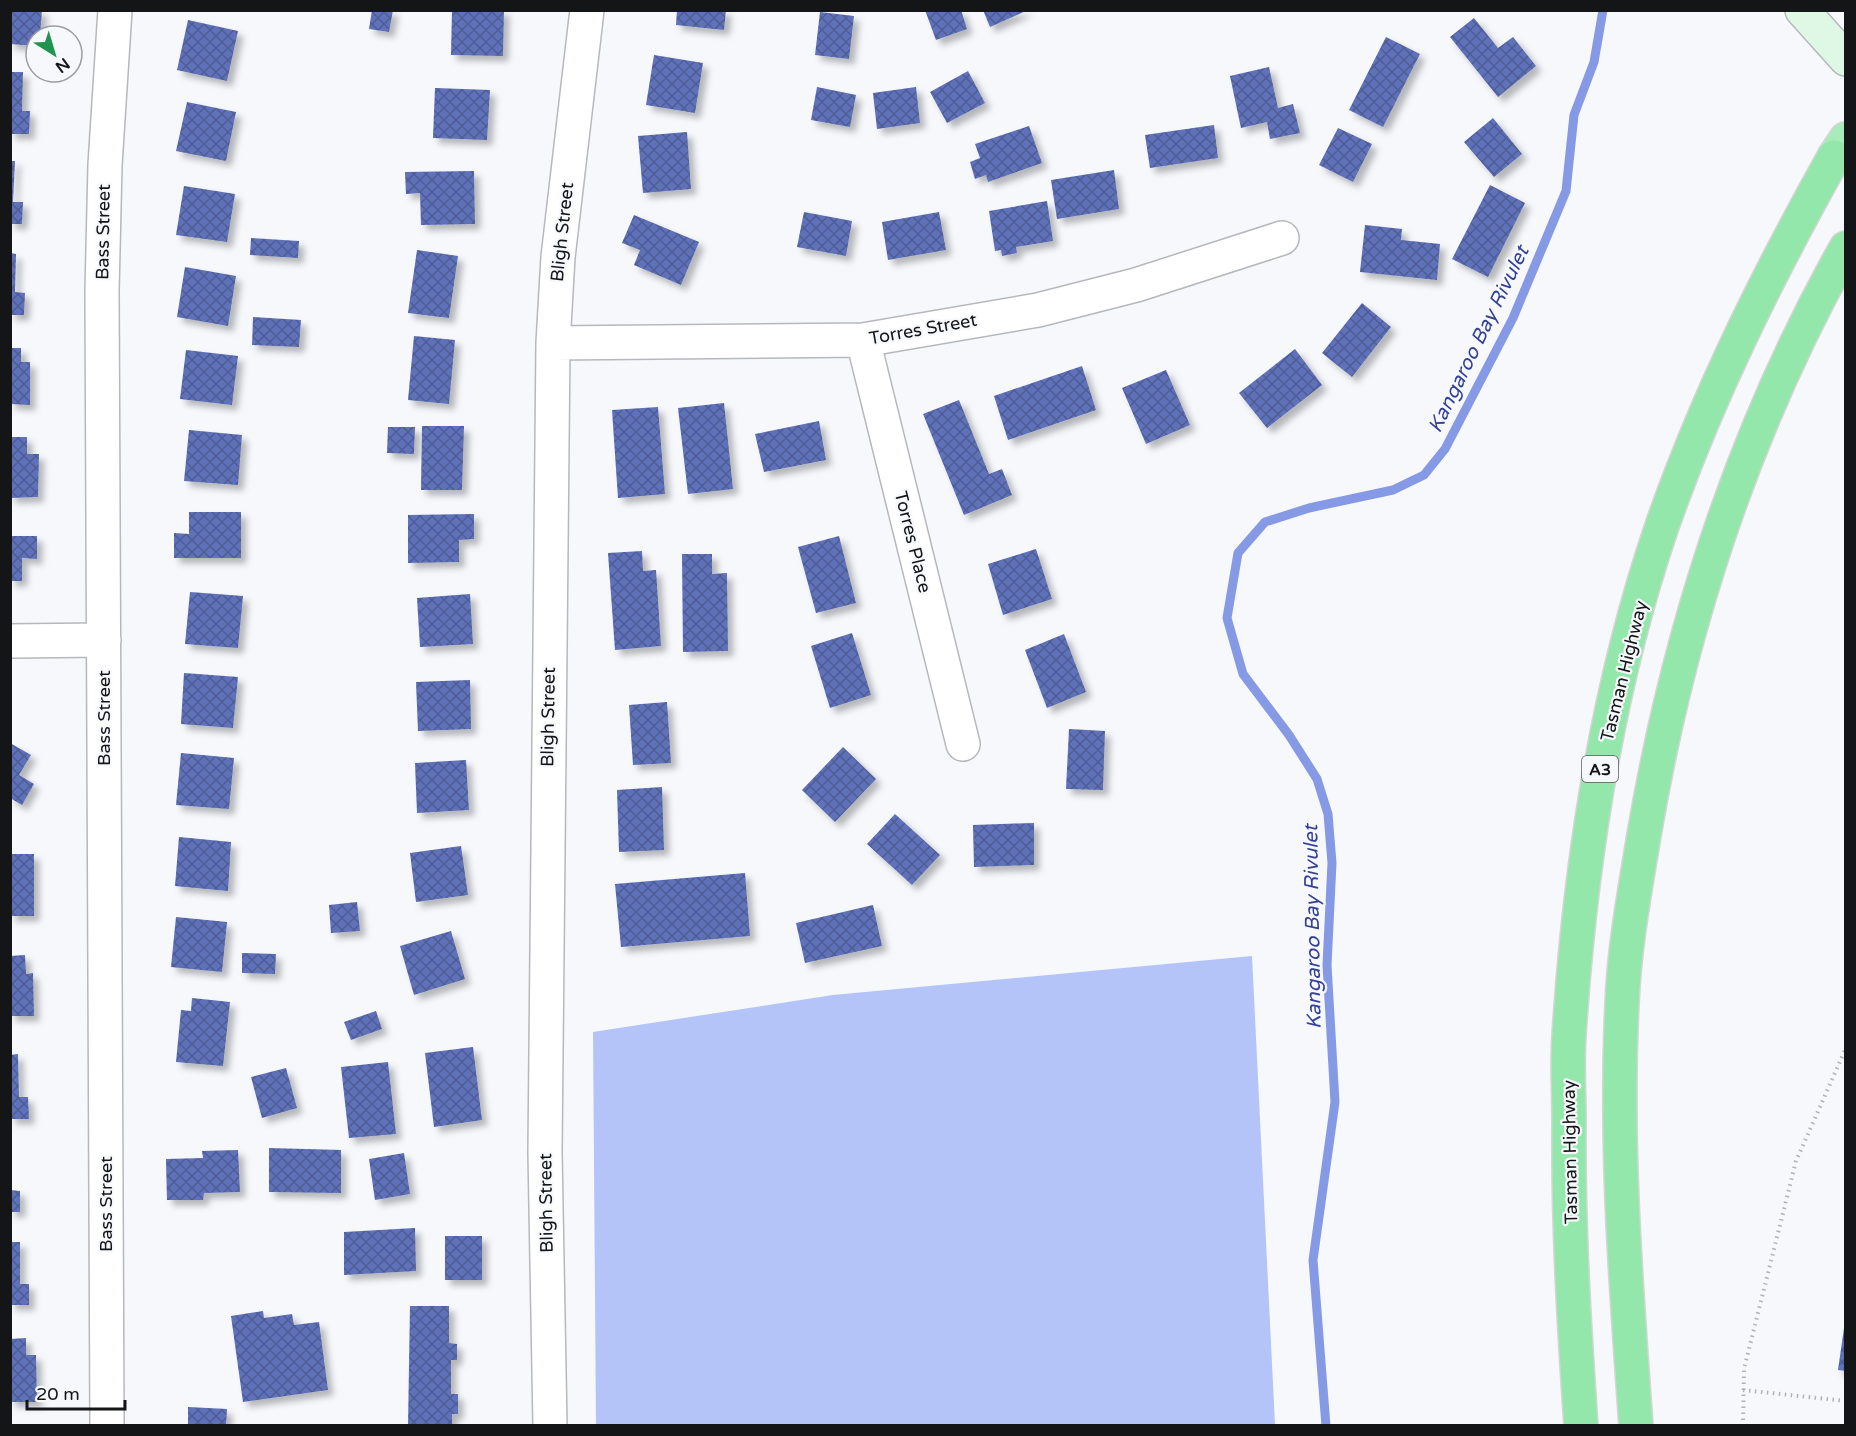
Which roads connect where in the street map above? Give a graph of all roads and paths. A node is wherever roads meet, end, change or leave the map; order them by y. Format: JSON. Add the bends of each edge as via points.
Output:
{"nodes":[{"id":1,"x":115,"y":10,"type":"edge"},
{"id":2,"x":587,"y":10,"type":"edge"},
{"id":3,"x":1802,"y":10,"type":"edge"},
{"id":4,"x":1845,"y":59,"type":"edge"},
{"id":5,"x":1840,"y":148,"type":"edge"},
{"id":6,"x":1282,"y":238,"type":"dead end"},
{"id":7,"x":1845,"y":248,"type":"edge"},
{"id":8,"x":863,"y":340,"type":"junction"},
{"id":9,"x":553,"y":343,"type":"junction"},
{"id":10,"x":104,"y":640,"type":"junction"},
{"id":11,"x":10,"y":641,"type":"edge"},
{"id":12,"x":963,"y":744,"type":"dead end"},
{"id":13,"x":1845,"y":1048,"type":"edge"},
{"id":14,"x":1743,"y":1390,"type":"junction"},
{"id":15,"x":1845,"y":1401,"type":"edge"},
{"id":16,"x":107,"y":1425,"type":"edge"},
{"id":17,"x":550,"y":1425,"type":"edge"},
{"id":18,"x":1581,"y":1425,"type":"edge"},
{"id":19,"x":1636,"y":1425,"type":"edge"},
{"id":20,"x":1743,"y":1425,"type":"edge"}],
"edges":[{"from":1,"to":10,"type":"street","name":"Bass Street","via":[[102,291]]},
{"from":2,"to":9,"type":"street","name":"Bligh Street","via":[[558,257]]},
{"from":3,"to":4,"type":"main road"},
{"from":5,"to":18,"type":"highway","name":"Tasman Highway","number":"A3","via":[[1777,259],[1730,355],[1688,457],[1660,531],[1608,725],[1585,877],[1569,1037],[1568,1175]]},
{"from":6,"to":8,"type":"street","name":"Torres Street","via":[[1136,285],[1038,310]]},
{"from":7,"to":19,"type":"highway","via":[[1788,360],[1716,538],[1659,744],[1637,875],[1622,1002],[1620,1129]]},
{"from":8,"to":9,"type":"street","name":"Torres Street"},
{"from":8,"to":12,"type":"street","name":"Torres Place"},
{"from":9,"to":17,"type":"street","name":"Bligh Street","via":[[545,1152]]},
{"from":10,"to":11,"type":"street"},
{"from":10,"to":16,"type":"street","name":"Bass Street"},
{"from":13,"to":14,"type":"path","via":[[1796,1161],[1744,1369]]},
{"from":14,"to":15,"type":"path"},
{"from":14,"to":20,"type":"path"}]}
